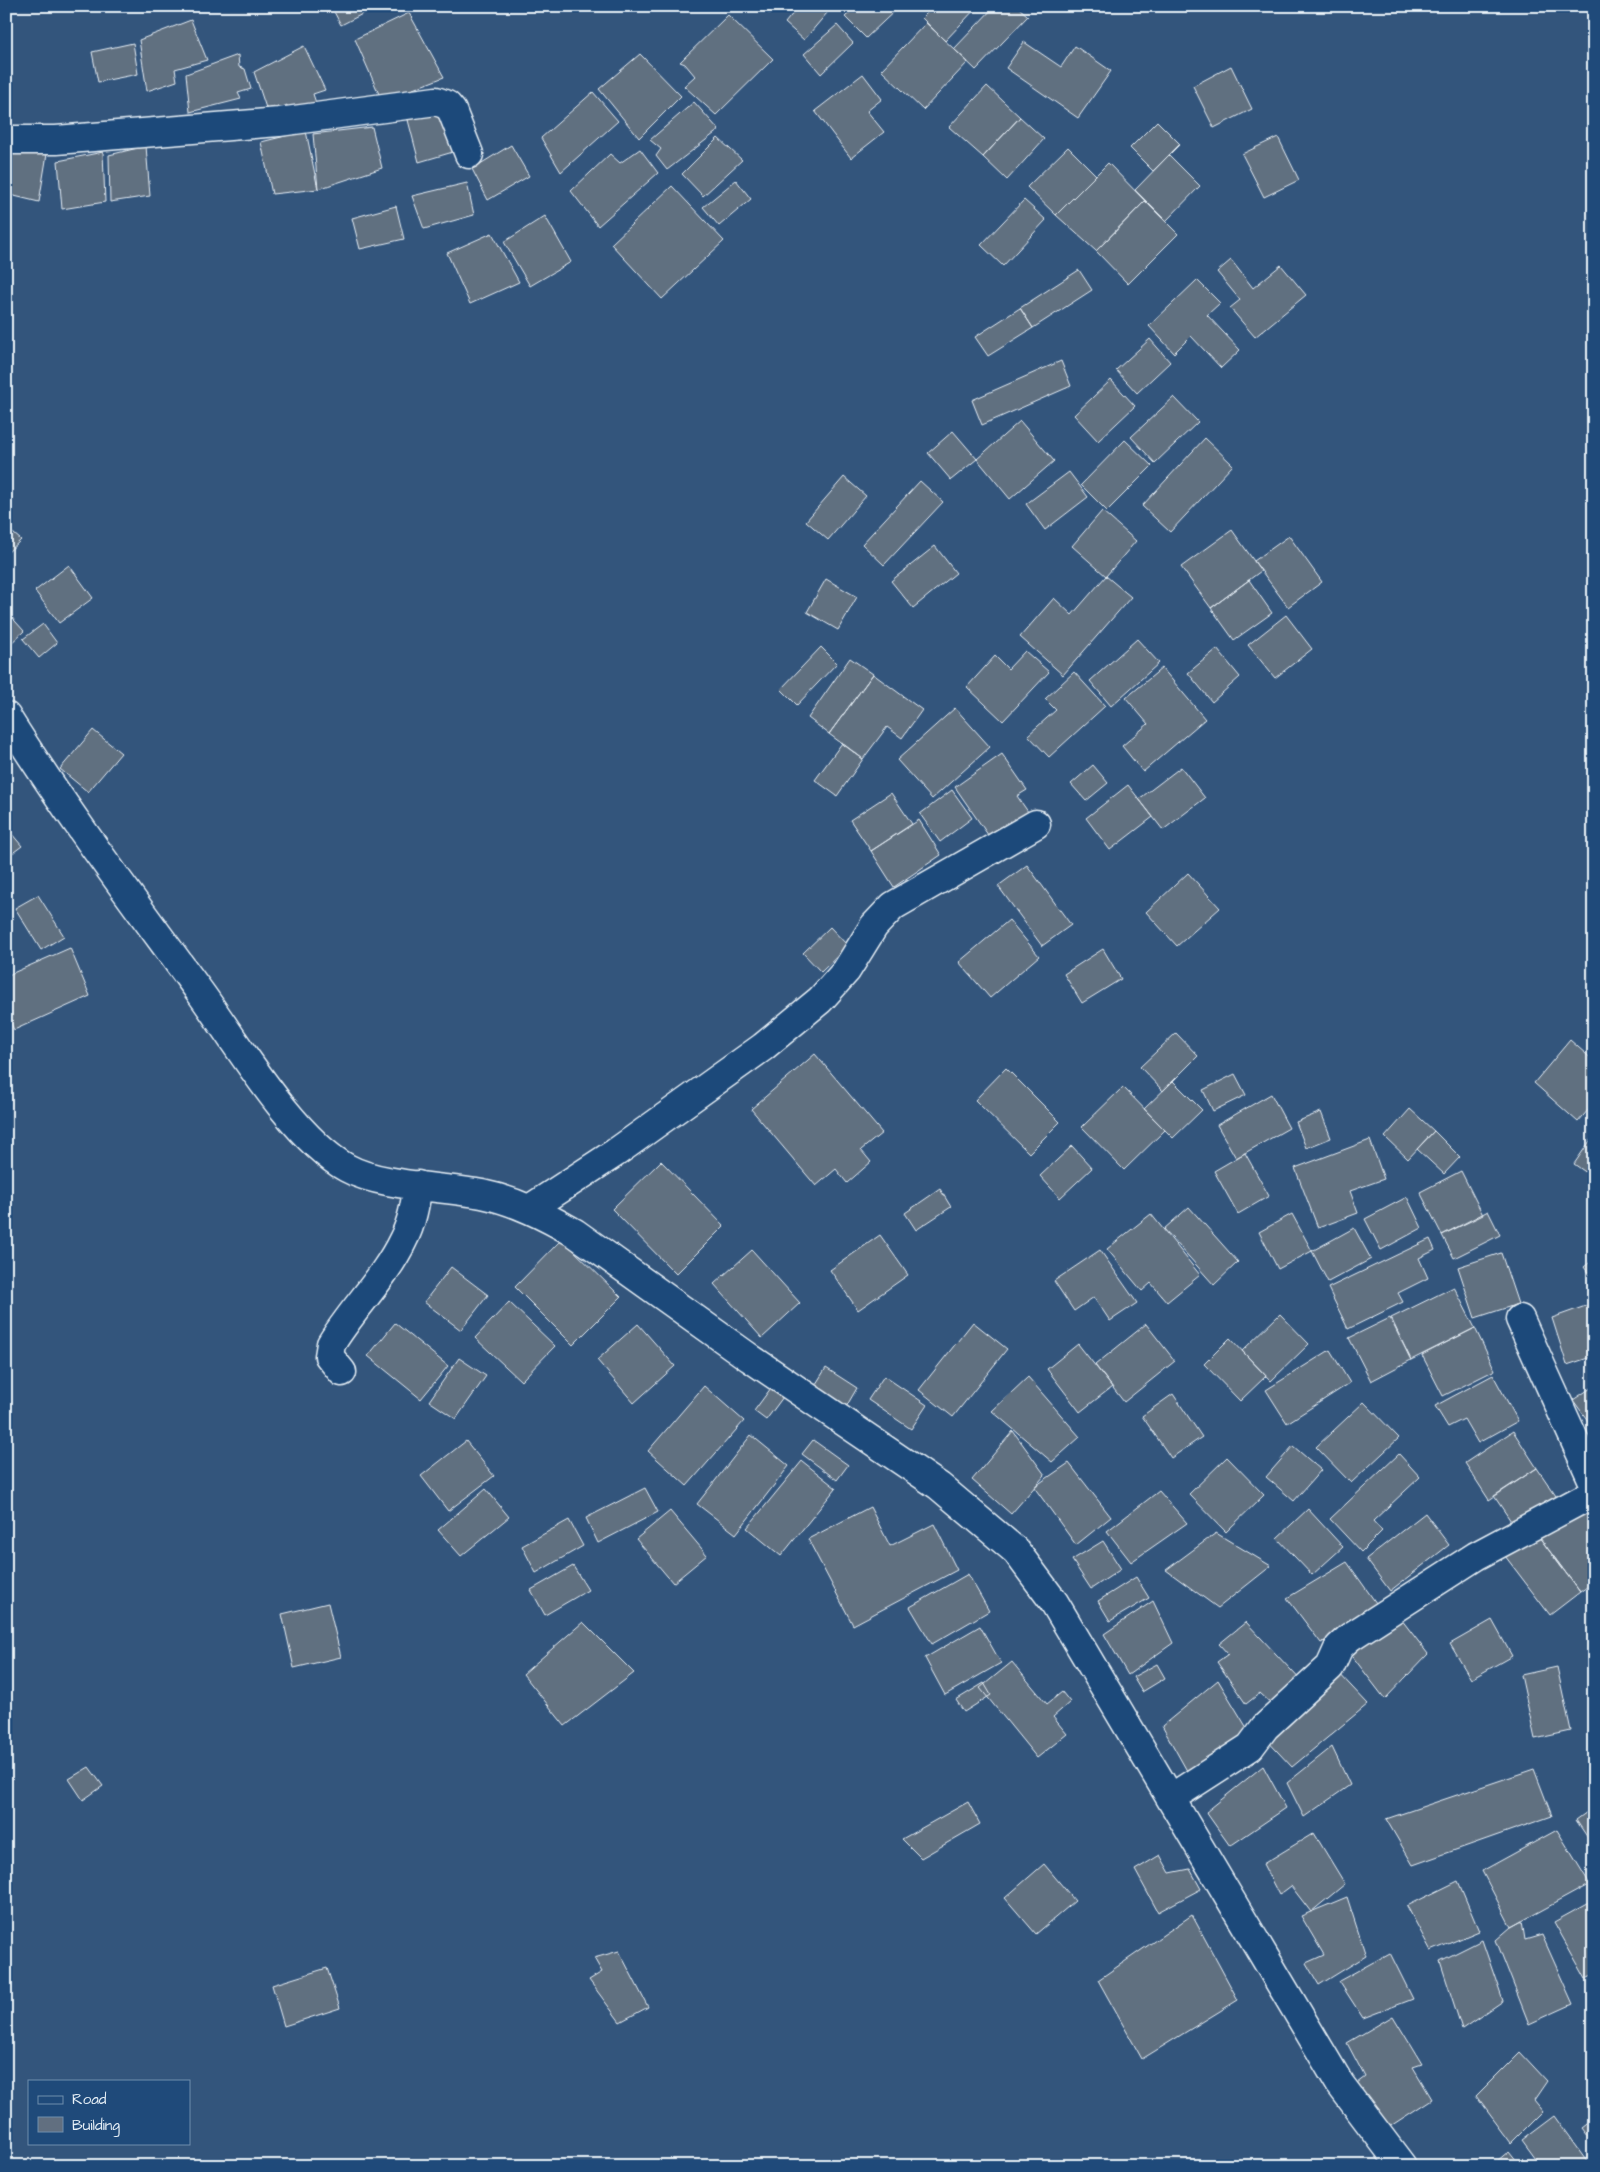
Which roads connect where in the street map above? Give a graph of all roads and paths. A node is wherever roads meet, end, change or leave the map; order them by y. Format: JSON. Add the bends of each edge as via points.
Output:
{"nodes":[{"id":1,"x":6,"y":140,"type":"edge"},
{"id":2,"x":469,"y":154,"type":"dead end"},
{"id":3,"x":6,"y":716,"type":"edge"},
{"id":4,"x":1036,"y":824,"type":"dead end"},
{"id":5,"x":418,"y":1185,"type":"junction"},
{"id":6,"x":531,"y":1208,"type":"junction"},
{"id":7,"x":1520,"y":1319,"type":"dead end"},
{"id":8,"x":342,"y":1372,"type":"dead end"},
{"id":9,"x":1594,"y":1483,"type":"edge"},
{"id":10,"x":1594,"y":1493,"type":"edge"},
{"id":11,"x":1171,"y":1798,"type":"junction"},
{"id":12,"x":1402,"y":2166,"type":"edge"}],
"edges":[{"from":1,"to":2,"type":"street","via":[[56,140],[279,122],[436,101],[452,110]]},
{"from":3,"to":5,"type":"street","via":[[126,891],[279,1103],[313,1142],[350,1170],[374,1178]]},
{"from":4,"to":6,"type":"street","via":[[893,906],[874,926],[846,971],[820,1000],[763,1047],[623,1148]]},
{"from":5,"to":6,"type":"street","via":[[483,1194]]},
{"from":5,"to":8,"type":"street","via":[[413,1215],[404,1239],[331,1344],[330,1356]]},
{"from":6,"to":11,"type":"street","via":[[575,1233],[750,1358],[939,1486],[1016,1551],[1054,1602]]},
{"from":7,"to":9,"type":"street"},
{"from":10,"to":11,"type":"street","via":[[1476,1556],[1350,1637],[1339,1647],[1330,1667],[1265,1727],[1250,1747]]},
{"from":11,"to":12,"type":"street","via":[[1340,2084]]}]}
